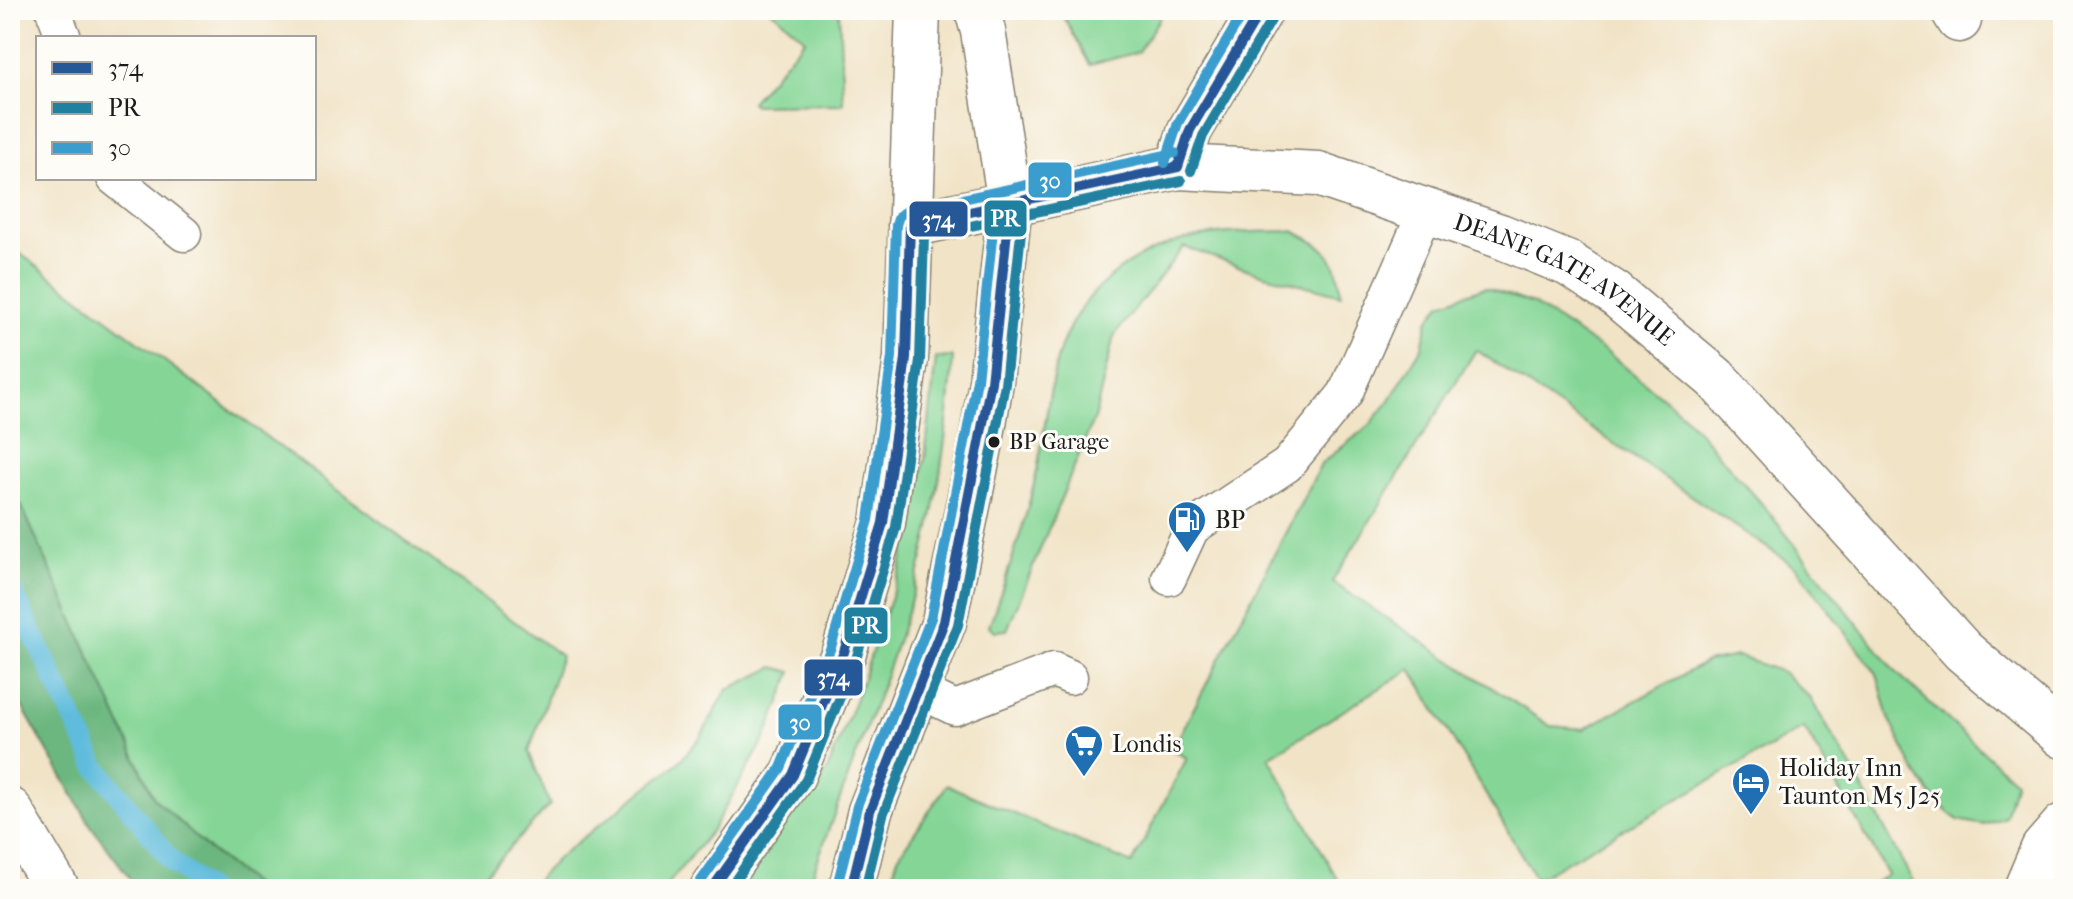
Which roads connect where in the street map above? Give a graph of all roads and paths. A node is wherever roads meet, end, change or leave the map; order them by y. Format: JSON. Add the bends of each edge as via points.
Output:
{"nodes":[{"id":1,"x":53,"y":10,"type":"edge"},
{"id":2,"x":918,"y":10,"type":"edge"},
{"id":3,"x":977,"y":10,"type":"edge"},
{"id":4,"x":1261,"y":10,"type":"edge"},
{"id":5,"x":63,"y":36,"type":"edge"},
{"id":6,"x":1178,"y":167,"type":"junction"},
{"id":7,"x":116,"y":180,"type":"edge"},
{"id":8,"x":1010,"y":203,"type":"junction"},
{"id":9,"x":1426,"y":210,"type":"junction"},
{"id":10,"x":910,"y":225,"type":"junction"},
{"id":11,"x":184,"y":234,"type":"dead end"},
{"id":12,"x":1169,"y":578,"type":"dead end"},
{"id":13,"x":1070,"y":677,"type":"dead end"},
{"id":14,"x":918,"y":690,"type":"junction"},
{"id":15,"x":2063,"y":736,"type":"edge"},
{"id":16,"x":10,"y":810,"type":"edge"},
{"id":17,"x":2063,"y":826,"type":"edge"},
{"id":18,"x":57,"y":889,"type":"edge"},
{"id":19,"x":712,"y":889,"type":"edge"},
{"id":20,"x":851,"y":889,"type":"edge"},
{"id":21,"x":2026,"y":889,"type":"edge"}],
"edges":[{"from":1,"to":5,"type":"lane"},
{"from":2,"to":10,"type":"main road"},
{"from":3,"to":8,"type":"main road"},
{"from":4,"to":6,"type":"main road","via":[[1190,130]]},
{"from":6,"to":8,"type":"main road","name":"DEANE GATE AVENUE"},
{"from":6,"to":9,"type":"main road","name":"DEANE GATE AVENUE","via":[[1318,174]]},
{"from":7,"to":11,"type":"lane"},
{"from":8,"to":10,"type":"main road","name":"DEANE GATE AVENUE"},
{"from":8,"to":14,"type":"main road","via":[[980,447],[944,622]]},
{"from":9,"to":12,"type":"lane","via":[[1345,394],[1287,465],[1192,528]]},
{"from":9,"to":15,"type":"main road","name":"DEANE GATE AVENUE","via":[[1569,264],[1614,293],[1715,378],[1963,651]]},
{"from":10,"to":19,"type":"main road","via":[[906,358],[879,537],[844,652],[793,775]]},
{"from":13,"to":14,"type":"lane","via":[[1054,670],[955,708]]},
{"from":14,"to":20,"type":"main road","via":[[870,811]]},
{"from":16,"to":18,"type":"main road"},
{"from":17,"to":21,"type":"main road","via":[[2043,849]]}]}
